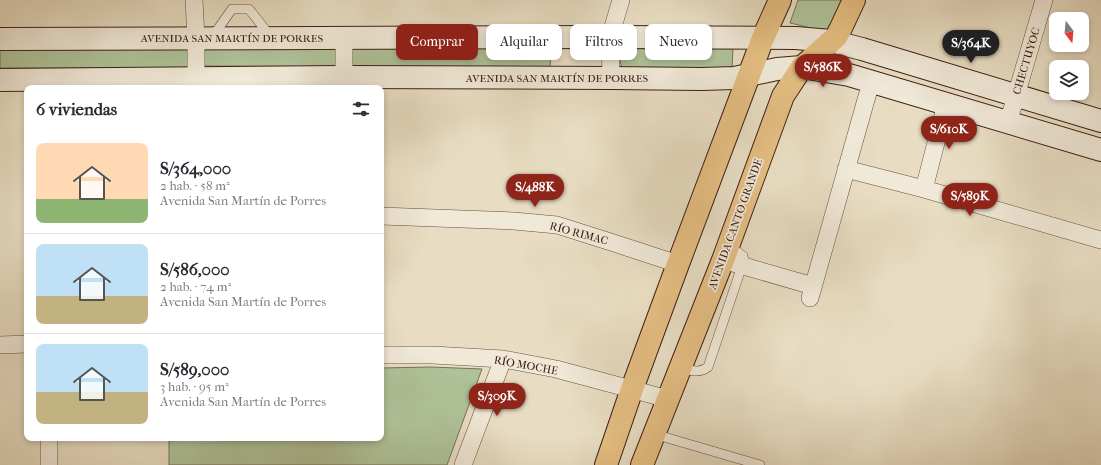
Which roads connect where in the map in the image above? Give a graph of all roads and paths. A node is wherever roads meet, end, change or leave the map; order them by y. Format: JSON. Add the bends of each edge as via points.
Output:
{"nodes":[{"id":1,"x":194,"y":0,"type":"edge"},
{"id":2,"x":621,"y":0,"type":"edge"},
{"id":3,"x":780,"y":0,"type":"edge"},
{"id":4,"x":854,"y":0,"type":"edge"},
{"id":5,"x":1044,"y":0,"type":"edge"},
{"id":6,"x":614,"y":24,"type":"edge"},
{"id":7,"x":570,"y":37,"type":"edge"},
{"id":8,"x":637,"y":37,"type":"edge"},
{"id":9,"x":204,"y":38,"type":"junction"},
{"id":10,"x":272,"y":38,"type":"junction"},
{"id":11,"x":344,"y":38,"type":"junction"},
{"id":12,"x":763,"y":38,"type":"junction"},
{"id":13,"x":0,"y":39,"type":"edge"},
{"id":14,"x":831,"y":41,"type":"junction"},
{"id":15,"x":611,"y":60,"type":"edge"},
{"id":16,"x":802,"y":67,"type":"junction"},
{"id":17,"x":749,"y":75,"type":"junction"},
{"id":18,"x":611,"y":78,"type":"junction"},
{"id":19,"x":196,"y":79,"type":"junction"},
{"id":20,"x":0,"y":80,"type":"edge"},
{"id":21,"x":344,"y":82,"type":"edge"},
{"id":22,"x":871,"y":82,"type":"junction"},
{"id":23,"x":52,"y":84,"type":"edge"},
{"id":24,"x":1015,"y":96,"type":"junction"},
{"id":25,"x":946,"y":104,"type":"junction"},
{"id":26,"x":1101,"y":121,"type":"edge"},
{"id":27,"x":1008,"y":123,"type":"junction"},
{"id":28,"x":1101,"y":150,"type":"edge"},
{"id":29,"x":846,"y":169,"type":"junction"},
{"id":30,"x":924,"y":189,"type":"junction"},
{"id":31,"x":384,"y":216,"type":"edge"},
{"id":32,"x":1101,"y":240,"type":"edge"},
{"id":33,"x":731,"y":257,"type":"junction"},
{"id":34,"x":678,"y":264,"type":"junction"},
{"id":35,"x":24,"y":344,"type":"edge"},
{"id":36,"x":0,"y":345,"type":"edge"},
{"id":37,"x":384,"y":355,"type":"edge"},
{"id":38,"x":503,"y":359,"type":"junction"},
{"id":39,"x":632,"y":389,"type":"junction"},
{"id":40,"x":668,"y":399,"type":"junction"},
{"id":41,"x":654,"y":434,"type":"junction"},
{"id":42,"x":50,"y":441,"type":"edge"},
{"id":43,"x":49,"y":465,"type":"edge"},
{"id":44,"x":463,"y":465,"type":"edge"},
{"id":45,"x":606,"y":465,"type":"edge"},
{"id":46,"x":613,"y":465,"type":"edge"},
{"id":47,"x":629,"y":465,"type":"edge"},
{"id":48,"x":642,"y":465,"type":"edge"},
{"id":49,"x":760,"y":465,"type":"edge"}],
"edges":[{"from":1,"to":9,"type":"street"},
{"from":2,"to":6,"type":"street"},
{"from":3,"to":12,"type":"main road"},
{"from":4,"to":14,"type":"main road","name":"AVENIDA CANTO GRANDE","via":[[840,30]]},
{"from":5,"to":24,"type":"street","name":"CHECTUYOC"},
{"from":7,"to":11,"type":"main road","name":"AVENIDA SAN MARTÍN DE PORRES"},
{"from":8,"to":12,"type":"main road","name":"AVENIDA SAN MARTÍN DE PORRES"},
{"from":9,"to":10,"type":"main road","name":"AVENIDA SAN MARTÍN DE PORRES"},
{"from":9,"to":10,"type":"lane","via":[[232,9],[249,9]]},
{"from":9,"to":13,"type":"main road","name":"AVENIDA SAN MARTÍN DE PORRES"},
{"from":9,"to":19,"type":"street"},
{"from":10,"to":11,"type":"main road","name":"AVENIDA SAN MARTÍN DE PORRES"},
{"from":11,"to":21,"type":"street"},
{"from":12,"to":14,"type":"main road","name":"AVENIDA SAN MARTÍN DE PORRES"},
{"from":12,"to":17,"type":"main road"},
{"from":14,"to":16,"type":"main road","name":"AVENIDA CANTO GRANDE"},
{"from":14,"to":24,"type":"main road","name":"AVENIDA SAN MARTÍN DE PORRES","via":[[862,48]]},
{"from":15,"to":18,"type":"street"},
{"from":16,"to":17,"type":"main road","name":"AVENIDA SAN MARTÍN DE PORRES"},
{"from":16,"to":22,"type":"main road","name":"AVENIDA SAN MARTÍN DE PORRES","via":[[849,75]]},
{"from":16,"to":33,"type":"main road","name":"AVENIDA CANTO GRANDE","via":[[783,96]]},
{"from":17,"to":18,"type":"main road","name":"AVENIDA SAN MARTÍN DE PORRES","via":[[702,79]]},
{"from":17,"to":34,"type":"main road"},
{"from":18,"to":21,"type":"main road","name":"AVENIDA SAN MARTÍN DE PORRES"},
{"from":19,"to":21,"type":"main road","name":"AVENIDA SAN MARTÍN DE PORRES"},
{"from":19,"to":23,"type":"main road","name":"AVENIDA SAN MARTÍN DE PORRES"},
{"from":20,"to":23,"type":"main road","name":"AVENIDA SAN MARTÍN DE PORRES"},
{"from":22,"to":25,"type":"main road","name":"AVENIDA SAN MARTÍN DE PORRES"},
{"from":22,"to":29,"type":"street"},
{"from":24,"to":26,"type":"main road","name":"AVENIDA SAN MARTÍN DE PORRES"},
{"from":24,"to":27,"type":"street","name":"CHECTUYOC"},
{"from":25,"to":27,"type":"main road","name":"AVENIDA SAN MARTÍN DE PORRES"},
{"from":25,"to":30,"type":"street"},
{"from":27,"to":28,"type":"main road","name":"AVENIDA SAN MARTÍN DE PORRES"},
{"from":29,"to":30,"type":"street"},
{"from":29,"to":33,"type":"street","via":[[812,292]]},
{"from":30,"to":32,"type":"street"},
{"from":31,"to":34,"type":"street","name":"RÍO RIMAC","via":[[514,221],[557,226]]},
{"from":33,"to":40,"type":"main road","name":"AVENIDA CANTO GRANDE"},
{"from":34,"to":39,"type":"main road"},
{"from":35,"to":36,"type":"street"},
{"from":37,"to":38,"type":"street","name":"RÍO MOCHE"},
{"from":38,"to":39,"type":"street","name":"RÍO MOCHE","via":[[556,369]]},
{"from":38,"to":44,"type":"street"},
{"from":39,"to":40,"type":"street","name":"RÍO MOCHE"},
{"from":39,"to":45,"type":"main road"},
{"from":40,"to":41,"type":"main road","name":"AVENIDA CANTO GRANDE"},
{"from":41,"to":48,"type":"main road","name":"AVENIDA CANTO GRANDE"},
{"from":41,"to":49,"type":"lane"},
{"from":42,"to":43,"type":"street"},
{"from":46,"to":47,"type":"main road"}]}
